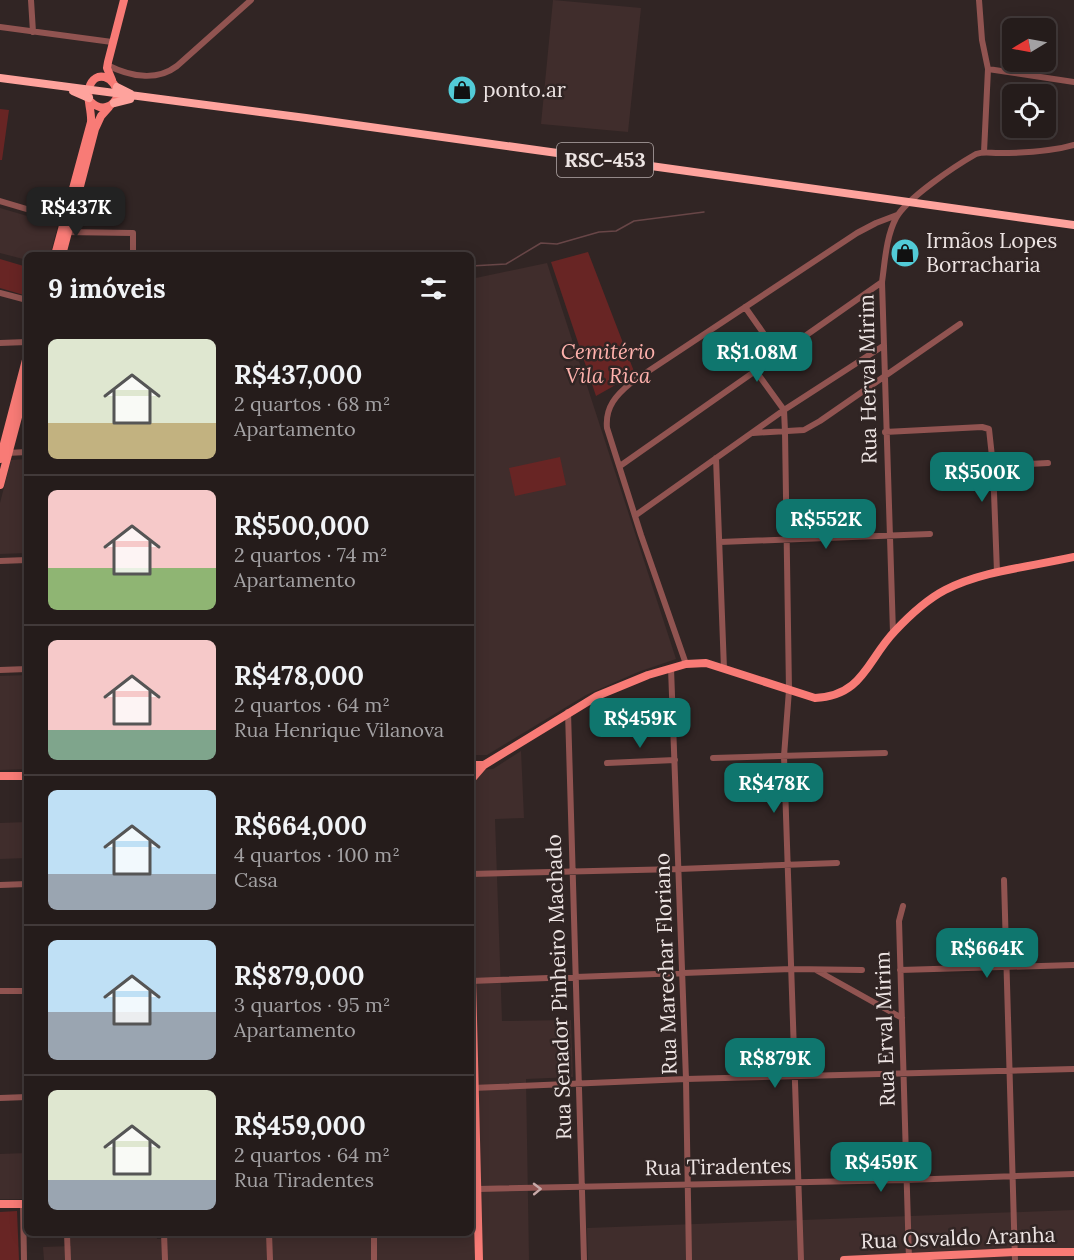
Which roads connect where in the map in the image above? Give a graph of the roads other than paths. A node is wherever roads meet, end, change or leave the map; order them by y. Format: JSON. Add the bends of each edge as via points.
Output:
{"nodes":[{"id":1,"x":31,"y":0,"type":"edge"},
{"id":2,"x":124,"y":0,"type":"edge"},
{"id":3,"x":251,"y":0,"type":"edge"},
{"id":4,"x":979,"y":0,"type":"edge"},
{"id":5,"x":0,"y":27,"type":"edge"},
{"id":6,"x":33,"y":32,"type":"junction"},
{"id":7,"x":112,"y":42,"type":"junction"},
{"id":8,"x":107,"y":67,"type":"junction"},
{"id":9,"x":988,"y":69,"type":"junction"},
{"id":10,"x":0,"y":78,"type":"edge"},
{"id":11,"x":98,"y":78,"type":"junction"},
{"id":12,"x":1074,"y":82,"type":"edge"},
{"id":13,"x":89,"y":94,"type":"junction"},
{"id":14,"x":114,"y":94,"type":"junction"},
{"id":15,"x":136,"y":97,"type":"junction"},
{"id":16,"x":1074,"y":145,"type":"edge"},
{"id":17,"x":984,"y":152,"type":"junction"},
{"id":18,"x":0,"y":201,"type":"edge"},
{"id":19,"x":910,"y":202,"type":"junction"},
{"id":20,"x":897,"y":215,"type":"junction"},
{"id":21,"x":67,"y":221,"type":"junction"},
{"id":22,"x":1074,"y":225,"type":"edge"},
{"id":23,"x":63,"y":232,"type":"junction"},
{"id":24,"x":56,"y":252,"type":"edge"},
{"id":25,"x":62,"y":252,"type":"edge"},
{"id":26,"x":133,"y":252,"type":"edge"},
{"id":27,"x":882,"y":282,"type":"junction"},
{"id":28,"x":0,"y":293,"type":"edge"},
{"id":29,"x":24,"y":299,"type":"edge"},
{"id":30,"x":745,"y":307,"type":"junction"},
{"id":31,"x":960,"y":324,"type":"dead end"},
{"id":32,"x":24,"y":342,"type":"edge"},
{"id":33,"x":0,"y":343,"type":"edge"},
{"id":34,"x":883,"y":346,"type":"junction"},
{"id":35,"x":778,"y":354,"type":"junction"},
{"id":36,"x":755,"y":370,"type":"junction"},
{"id":37,"x":24,"y":372,"type":"edge"},
{"id":38,"x":884,"y":376,"type":"junction"},
{"id":39,"x":24,"y":389,"type":"edge"},
{"id":40,"x":19,"y":400,"type":"junction"},
{"id":41,"x":784,"y":410,"type":"junction"},
{"id":42,"x":785,"y":432,"type":"junction"},
{"id":43,"x":885,"y":432,"type":"junction"},
{"id":44,"x":752,"y":433,"type":"junction"},
{"id":45,"x":24,"y":452,"type":"edge"},
{"id":46,"x":3,"y":455,"type":"edge"},
{"id":47,"x":716,"y":458,"type":"junction"},
{"id":48,"x":1048,"y":463,"type":"dead end"},
{"id":49,"x":620,"y":466,"type":"junction"},
{"id":50,"x":993,"y":466,"type":"junction"},
{"id":51,"x":0,"y":485,"type":"edge"},
{"id":52,"x":636,"y":515,"type":"junction"},
{"id":53,"x":930,"y":534,"type":"dead end"},
{"id":54,"x":888,"y":536,"type":"junction"},
{"id":55,"x":788,"y":539,"type":"junction"},
{"id":56,"x":720,"y":542,"type":"junction"},
{"id":57,"x":1074,"y":558,"type":"edge"},
{"id":58,"x":24,"y":560,"type":"edge"},
{"id":59,"x":0,"y":561,"type":"edge"},
{"id":60,"x":997,"y":572,"type":"junction"},
{"id":61,"x":892,"y":633,"type":"junction"},
{"id":62,"x":686,"y":664,"type":"junction"},
{"id":63,"x":671,"y":668,"type":"junction"},
{"id":64,"x":24,"y":669,"type":"edge"},
{"id":65,"x":724,"y":669,"type":"junction"},
{"id":66,"x":0,"y":670,"type":"edge"},
{"id":67,"x":789,"y":690,"type":"junction"},
{"id":68,"x":568,"y":712,"type":"junction"},
{"id":69,"x":885,"y":753,"type":"dead end"},
{"id":70,"x":784,"y":756,"type":"junction"},
{"id":71,"x":713,"y":758,"type":"dead end"},
{"id":72,"x":675,"y":760,"type":"junction"},
{"id":73,"x":607,"y":763,"type":"dead end"},
{"id":74,"x":474,"y":765,"type":"edge"},
{"id":75,"x":484,"y":765,"type":"junction"},
{"id":76,"x":0,"y":776,"type":"edge"},
{"id":77,"x":24,"y":776,"type":"edge"},
{"id":78,"x":474,"y":777,"type":"edge"},
{"id":79,"x":837,"y":863,"type":"dead end"},
{"id":80,"x":788,"y":866,"type":"junction"},
{"id":81,"x":679,"y":869,"type":"junction"},
{"id":82,"x":572,"y":871,"type":"junction"},
{"id":83,"x":474,"y":874,"type":"edge"},
{"id":84,"x":1005,"y":880,"type":"dead end"},
{"id":85,"x":0,"y":885,"type":"edge"},
{"id":86,"x":24,"y":885,"type":"edge"},
{"id":87,"x":903,"y":906,"type":"dead end"},
{"id":88,"x":1074,"y":965,"type":"edge"},
{"id":89,"x":1008,"y":967,"type":"junction"},
{"id":90,"x":792,"y":969,"type":"junction"},
{"id":91,"x":815,"y":969,"type":"junction"},
{"id":92,"x":900,"y":969,"type":"junction"},
{"id":93,"x":862,"y":970,"type":"dead end"},
{"id":94,"x":682,"y":973,"type":"junction"},
{"id":95,"x":575,"y":977,"type":"junction"},
{"id":96,"x":474,"y":981,"type":"edge"},
{"id":97,"x":0,"y":991,"type":"edge"},
{"id":98,"x":24,"y":991,"type":"edge"},
{"id":99,"x":902,"y":1018,"type":"junction"},
{"id":100,"x":1074,"y":1070,"type":"edge"},
{"id":101,"x":1010,"y":1071,"type":"junction"},
{"id":102,"x":904,"y":1074,"type":"junction"},
{"id":103,"x":794,"y":1077,"type":"junction"},
{"id":104,"x":686,"y":1079,"type":"junction"},
{"id":105,"x":579,"y":1084,"type":"junction"},
{"id":106,"x":474,"y":1088,"type":"edge"},
{"id":107,"x":24,"y":1097,"type":"edge"},
{"id":108,"x":0,"y":1098,"type":"edge"},
{"id":109,"x":474,"y":1138,"type":"edge"},
{"id":110,"x":1074,"y":1174,"type":"edge"},
{"id":111,"x":1014,"y":1176,"type":"junction"},
{"id":112,"x":906,"y":1180,"type":"junction"},
{"id":113,"x":797,"y":1183,"type":"junction"},
{"id":114,"x":688,"y":1185,"type":"junction"},
{"id":115,"x":582,"y":1188,"type":"junction"},
{"id":116,"x":475,"y":1189,"type":"edge"},
{"id":117,"x":0,"y":1204,"type":"edge"},
{"id":118,"x":24,"y":1204,"type":"edge"},
{"id":119,"x":24,"y":1236,"type":"edge"},
{"id":120,"x":67,"y":1236,"type":"edge"},
{"id":121,"x":164,"y":1236,"type":"edge"},
{"id":122,"x":269,"y":1236,"type":"edge"},
{"id":123,"x":374,"y":1236,"type":"edge"},
{"id":124,"x":1074,"y":1252,"type":"edge"},
{"id":125,"x":1015,"y":1256,"type":"edge"},
{"id":126,"x":909,"y":1258,"type":"edge"},
{"id":127,"x":24,"y":1260,"type":"edge"},
{"id":128,"x":68,"y":1260,"type":"edge"},
{"id":129,"x":165,"y":1260,"type":"edge"},
{"id":130,"x":270,"y":1260,"type":"edge"},
{"id":131,"x":374,"y":1260,"type":"edge"},
{"id":132,"x":479,"y":1260,"type":"edge"},
{"id":133,"x":584,"y":1260,"type":"edge"},
{"id":134,"x":689,"y":1260,"type":"edge"},
{"id":135,"x":801,"y":1260,"type":"edge"},
{"id":136,"x":844,"y":1260,"type":"edge"}],
"edges":[{"from":1,"to":6,"type":"street"},
{"from":2,"to":7,"type":"main road"},
{"from":3,"to":8,"type":"street","via":[[164,75],[126,73]]},
{"from":4,"to":9,"type":"street"},
{"from":5,"to":6,"type":"street"},
{"from":6,"to":7,"type":"street"},
{"from":7,"to":8,"type":"main road"},
{"from":8,"to":11,"type":"main road"},
{"from":8,"to":14,"type":"main road"},
{"from":9,"to":12,"type":"street"},
{"from":9,"to":17,"type":"street"},
{"from":10,"to":13,"type":"highway","via":[[62,86]]},
{"from":11,"to":13,"type":"main road"},
{"from":11,"to":14,"type":"main road","via":[[104,77]]},
{"from":13,"to":14,"type":"highway"},
{"from":13,"to":14,"type":"main road","via":[[98,107]]},
{"from":13,"to":21,"type":"main road","via":[[91,122]]},
{"from":14,"to":15,"type":"highway"},
{"from":14,"to":15,"type":"highway"},
{"from":14,"to":21,"type":"main road","via":[[95,129]]},
{"from":15,"to":19,"type":"highway","number":"RSC-453"},
{"from":16,"to":17,"type":"street","via":[[1053,150]]},
{"from":17,"to":19,"type":"street","name":"Rua Herval Mirim","via":[[964,161]]},
{"from":18,"to":21,"type":"street"},
{"from":19,"to":20,"type":"street","name":"Rua Herval Mirim"},
{"from":19,"to":22,"type":"highway","number":"RSC-453"},
{"from":20,"to":27,"type":"street","name":"Rua Herval Mirim"},
{"from":20,"to":30,"type":"street","via":[[858,233]]},
{"from":21,"to":23,"type":"main road"},
{"from":23,"to":24,"type":"main road"},
{"from":23,"to":25,"type":"main road"},
{"from":23,"to":26,"type":"street","via":[[133,233]]},
{"from":27,"to":34,"type":"street","name":"Rua Herval Mirim"},
{"from":27,"to":35,"type":"street"},
{"from":28,"to":29,"type":"street"},
{"from":30,"to":35,"type":"street"},
{"from":30,"to":49,"type":"street","via":[[618,393],[606,417]]},
{"from":31,"to":38,"type":"street"},
{"from":32,"to":33,"type":"street"},
{"from":34,"to":38,"type":"street","name":"Rua Herval Mirim"},
{"from":34,"to":41,"type":"street"},
{"from":35,"to":36,"type":"street"},
{"from":36,"to":41,"type":"street"},
{"from":36,"to":49,"type":"street"},
{"from":37,"to":40,"type":"main road"},
{"from":38,"to":42,"type":"street","via":[[820,421],[804,430]]},
{"from":38,"to":43,"type":"street","name":"Rua Herval Mirim"},
{"from":39,"to":40,"type":"main road"},
{"from":40,"to":46,"type":"main road"},
{"from":41,"to":42,"type":"street"},
{"from":41,"to":44,"type":"street"},
{"from":42,"to":44,"type":"street"},
{"from":42,"to":55,"type":"street"},
{"from":43,"to":50,"type":"street","via":[[989,429]]},
{"from":43,"to":54,"type":"street","name":"Rua Herval Mirim"},
{"from":44,"to":47,"type":"street"},
{"from":45,"to":46,"type":"street"},
{"from":46,"to":51,"type":"main road"},
{"from":47,"to":52,"type":"street"},
{"from":47,"to":56,"type":"street"},
{"from":48,"to":50,"type":"street"},
{"from":49,"to":52,"type":"street"},
{"from":50,"to":60,"type":"street"},
{"from":52,"to":62,"type":"street"},
{"from":53,"to":54,"type":"street"},
{"from":54,"to":55,"type":"street"},
{"from":54,"to":61,"type":"street","name":"Rua Herval Mirim"},
{"from":55,"to":56,"type":"street"},
{"from":55,"to":67,"type":"street"},
{"from":56,"to":65,"type":"street"},
{"from":57,"to":60,"type":"main road"},
{"from":58,"to":59,"type":"street"},
{"from":60,"to":61,"type":"main road","via":[[944,591],[919,607]]},
{"from":61,"to":67,"type":"main road","via":[[860,680],[844,692],[815,698]]},
{"from":62,"to":63,"type":"main road"},
{"from":62,"to":65,"type":"main road","via":[[706,663]]},
{"from":63,"to":68,"type":"main road","via":[[597,696]]},
{"from":63,"to":72,"type":"street","name":"Rua Marechar Floriano"},
{"from":64,"to":66,"type":"street"},
{"from":65,"to":67,"type":"main road"},
{"from":67,"to":70,"type":"street"},
{"from":68,"to":75,"type":"main road"},
{"from":68,"to":82,"type":"street","name":"Rua Senador Pinheiro Machado"},
{"from":69,"to":70,"type":"street"},
{"from":70,"to":71,"type":"street"},
{"from":70,"to":80,"type":"street"},
{"from":72,"to":73,"type":"street"},
{"from":72,"to":81,"type":"street","name":"Rua Marechar Floriano"},
{"from":74,"to":75,"type":"main road"},
{"from":75,"to":78,"type":"main road"},
{"from":76,"to":77,"type":"main road"},
{"from":79,"to":80,"type":"street"},
{"from":80,"to":81,"type":"street"},
{"from":80,"to":90,"type":"street"},
{"from":81,"to":82,"type":"street"},
{"from":81,"to":94,"type":"street","name":"Rua Marechar Floriano"},
{"from":82,"to":83,"type":"street"},
{"from":82,"to":95,"type":"street","name":"Rua Senador Pinheiro Machado"},
{"from":84,"to":89,"type":"street"},
{"from":85,"to":86,"type":"street"},
{"from":87,"to":92,"type":"street","name":"Rua Erval Mirim","via":[[899,921]]},
{"from":88,"to":89,"type":"street"},
{"from":89,"to":92,"type":"street"},
{"from":89,"to":101,"type":"street"},
{"from":90,"to":91,"type":"street"},
{"from":90,"to":94,"type":"street"},
{"from":90,"to":103,"type":"street"},
{"from":91,"to":93,"type":"street"},
{"from":91,"to":99,"type":"street"},
{"from":92,"to":99,"type":"street","name":"Rua Erval Mirim"},
{"from":94,"to":95,"type":"street"},
{"from":94,"to":104,"type":"street","name":"Rua Marechar Floriano"},
{"from":95,"to":96,"type":"street"},
{"from":95,"to":105,"type":"street","name":"Rua Senador Pinheiro Machado"},
{"from":97,"to":98,"type":"street"},
{"from":99,"to":102,"type":"street","name":"Rua Erval Mirim"},
{"from":100,"to":101,"type":"street"},
{"from":101,"to":102,"type":"street"},
{"from":101,"to":111,"type":"street"},
{"from":102,"to":103,"type":"street"},
{"from":102,"to":112,"type":"street","name":"Rua Erval Mirim"},
{"from":103,"to":104,"type":"street"},
{"from":103,"to":113,"type":"street"},
{"from":104,"to":105,"type":"street"},
{"from":104,"to":114,"type":"street","name":"Rua Marechar Floriano"},
{"from":105,"to":106,"type":"street"},
{"from":105,"to":115,"type":"street","name":"Rua Senador Pinheiro Machado"},
{"from":107,"to":108,"type":"street"},
{"from":109,"to":116,"type":"main road"},
{"from":110,"to":111,"type":"street","name":"Rua Tiradentes"},
{"from":111,"to":112,"type":"street","name":"Rua Tiradentes"},
{"from":111,"to":125,"type":"street"},
{"from":112,"to":113,"type":"street","name":"Rua Tiradentes"},
{"from":112,"to":126,"type":"street","name":"Rua Erval Mirim"},
{"from":113,"to":114,"type":"street","name":"Rua Tiradentes"},
{"from":113,"to":135,"type":"street"},
{"from":114,"to":115,"type":"street","name":"Rua Tiradentes"},
{"from":114,"to":134,"type":"street","name":"Rua Marechar Floriano"},
{"from":116,"to":115,"type":"street","name":"Rua Tiradentes","one_way":true},
{"from":115,"to":133,"type":"street","name":"Rua Senador Pinheiro Machado"},
{"from":116,"to":132,"type":"main road"},
{"from":117,"to":118,"type":"main road"},
{"from":119,"to":127,"type":"street"},
{"from":120,"to":128,"type":"street"},
{"from":121,"to":129,"type":"street"},
{"from":122,"to":130,"type":"street"},
{"from":123,"to":131,"type":"street"},
{"from":124,"to":125,"type":"main road","name":"Rua Osvaldo Aranha"},
{"from":125,"to":126,"type":"main road","name":"Rua Osvaldo Aranha"},
{"from":126,"to":136,"type":"main road","name":"Rua Osvaldo Aranha"}]}
